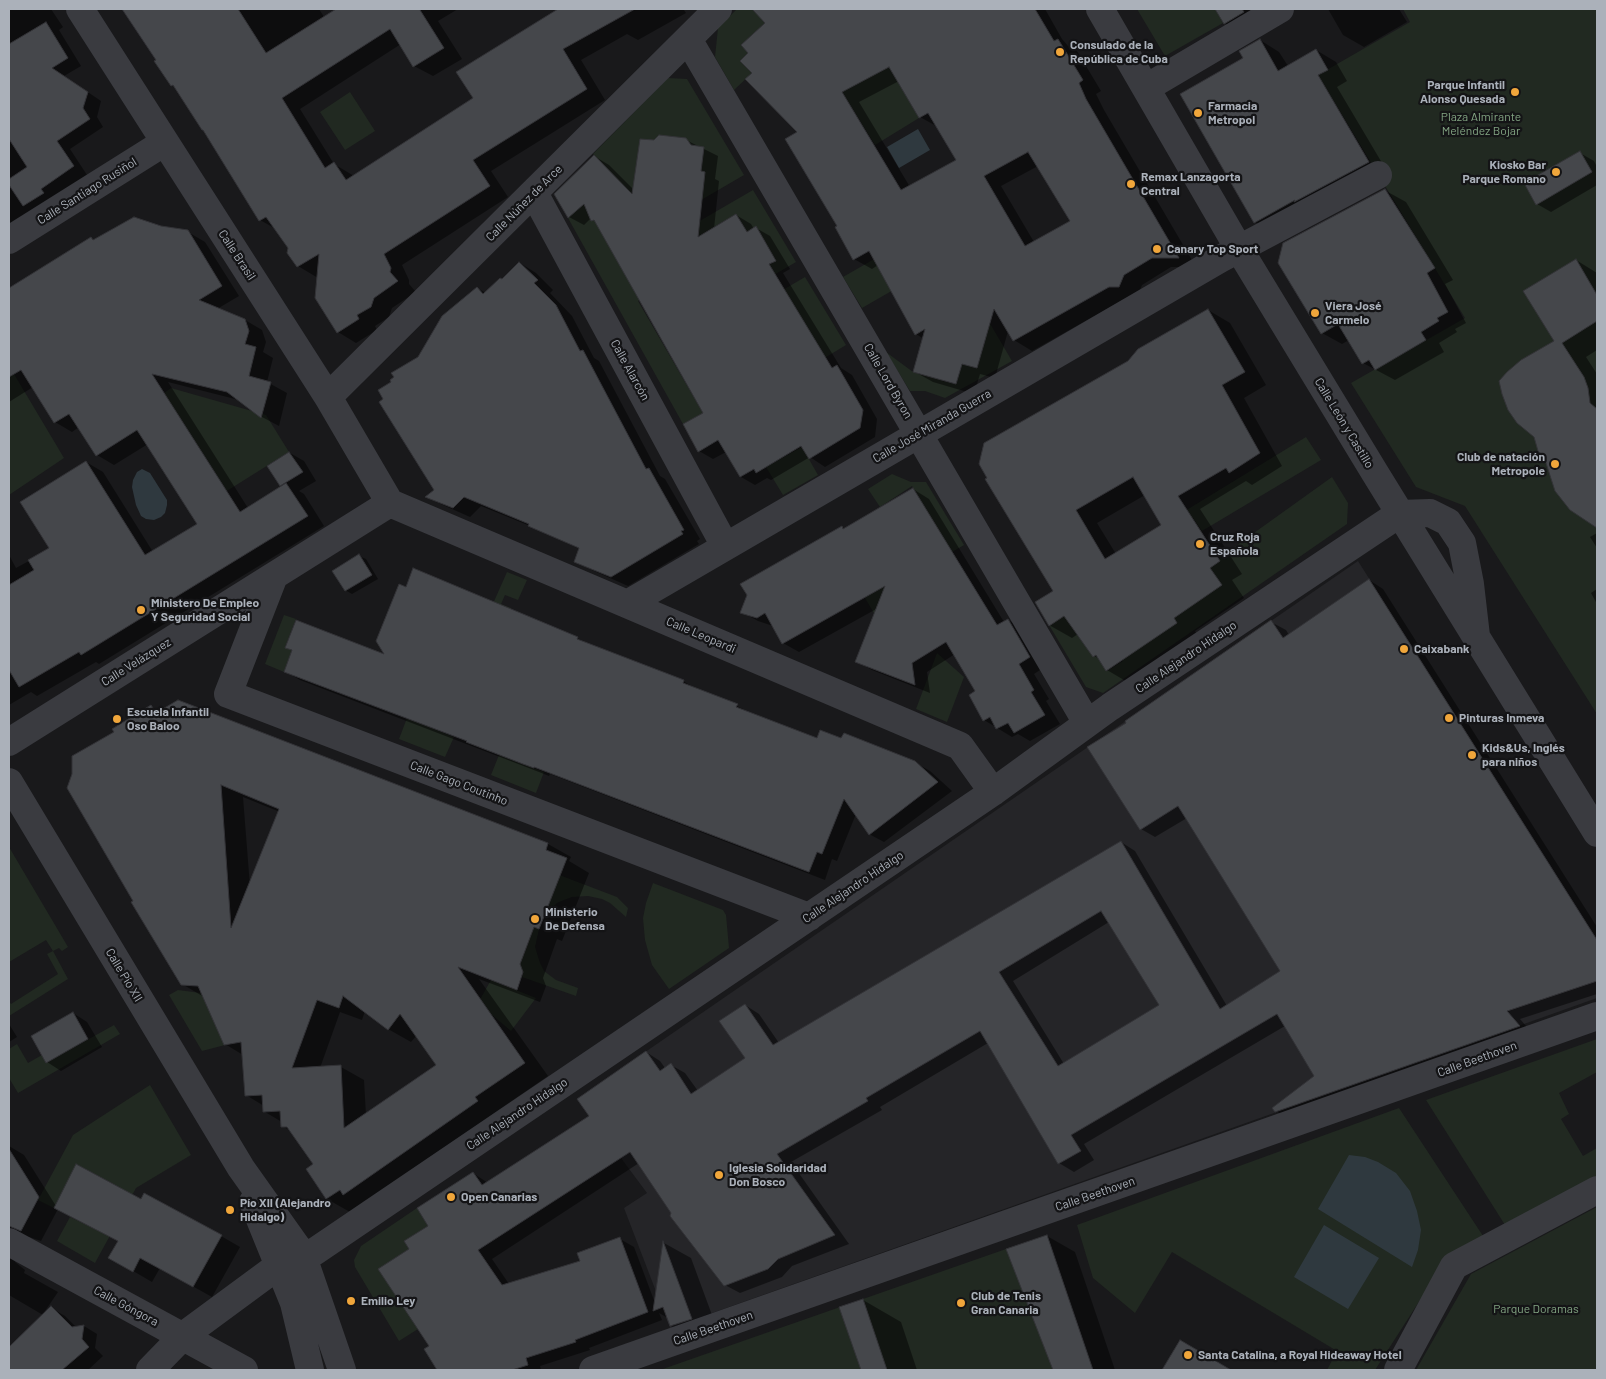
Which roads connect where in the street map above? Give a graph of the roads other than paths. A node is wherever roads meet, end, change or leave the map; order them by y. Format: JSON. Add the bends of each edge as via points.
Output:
{"nodes":[{"id":1,"x":80,"y":9,"type":"edge"},
{"id":2,"x":718,"y":9,"type":"edge"},
{"id":3,"x":1100,"y":9,"type":"edge"},
{"id":4,"x":1280,"y":9,"type":"edge"},
{"id":5,"x":688,"y":39,"type":"junction"},
{"id":6,"x":1146,"y":88,"type":"junction"},
{"id":7,"x":165,"y":142,"type":"junction"},
{"id":8,"x":1378,"y":175,"type":"dead end"},
{"id":9,"x":534,"y":193,"type":"junction"},
{"id":10,"x":9,"y":240,"type":"edge"},
{"id":11,"x":1239,"y":249,"type":"junction"},
{"id":12,"x":328,"y":397,"type":"junction"},
{"id":13,"x":918,"y":434,"type":"junction"},
{"id":14,"x":390,"y":503,"type":"junction"},
{"id":15,"x":1399,"y":514,"type":"junction"},
{"id":16,"x":725,"y":546,"type":"junction"},
{"id":17,"x":274,"y":576,"type":"junction"},
{"id":18,"x":627,"y":604,"type":"junction"},
{"id":19,"x":1476,"y":636,"type":"junction"},
{"id":20,"x":1087,"y":723,"type":"junction"},
{"id":21,"x":9,"y":742,"type":"edge"},
{"id":22,"x":9,"y":782,"type":"edge"},
{"id":23,"x":993,"y":792,"type":"junction"},
{"id":24,"x":1597,"y":833,"type":"edge"},
{"id":25,"x":809,"y":917,"type":"junction"},
{"id":26,"x":1597,"y":1016,"type":"edge"},
{"id":27,"x":241,"y":1168,"type":"junction"},
{"id":28,"x":1597,"y":1190,"type":"edge"},
{"id":29,"x":9,"y":1242,"type":"edge"},
{"id":30,"x":302,"y":1254,"type":"junction"},
{"id":31,"x":278,"y":1266,"type":"junction"},
{"id":32,"x":183,"y":1336,"type":"junction"},
{"id":33,"x":150,"y":1370,"type":"edge"},
{"id":34,"x":244,"y":1370,"type":"edge"},
{"id":35,"x":310,"y":1370,"type":"edge"},
{"id":36,"x":342,"y":1370,"type":"edge"},
{"id":37,"x":593,"y":1370,"type":"edge"},
{"id":38,"x":1398,"y":1370,"type":"edge"}],
"edges":[{"from":1,"to":7,"type":"street","name":"Calle Brasil"},
{"from":2,"to":5,"type":"street","name":"Calle Núñez de Arce"},
{"from":3,"to":6,"type":"street","name":"Calle León y Castillo"},
{"from":4,"to":6,"type":"street"},
{"from":5,"to":9,"type":"street","name":"Calle Núñez de Arce"},
{"from":5,"to":13,"type":"street","name":"Calle Lord Byron"},
{"from":6,"to":11,"type":"street","name":"Calle León y Castillo"},
{"from":7,"to":10,"type":"street","name":"Calle Santiago Rusiñol"},
{"from":7,"to":12,"type":"street","name":"Calle Brasil"},
{"from":8,"to":11,"type":"street","name":"Calle José Miranda Guerra"},
{"from":9,"to":12,"type":"street","name":"Calle Núñez de Arce"},
{"from":9,"to":16,"type":"street","name":"Calle Alarcón"},
{"from":11,"to":13,"type":"street","name":"Calle José Miranda Guerra"},
{"from":11,"to":15,"type":"street","name":"Calle León y Castillo"},
{"from":12,"to":14,"type":"street","name":"Calle Brasil"},
{"from":13,"to":16,"type":"street","name":"Calle José Miranda Guerra"},
{"from":13,"to":20,"type":"street","name":"Calle Lord Byron"},
{"from":14,"to":17,"type":"street","name":"Calle Velázquez"},
{"from":14,"to":18,"type":"street","name":"Calle Leopardi"},
{"from":15,"to":19,"type":"street","name":"Calle León y Castillo"},
{"from":15,"to":19,"type":"street","via":[[1430,513],[1448,522],[1462,543]]},
{"from":15,"to":20,"type":"street","name":"Calle Alejandro Hidalgo"},
{"from":16,"to":18,"type":"street","name":"Calle José Miranda Guerra"},
{"from":17,"to":21,"type":"street","name":"Calle Velázquez"},
{"from":17,"to":25,"type":"street","name":"Calle Gago Coutinho","via":[[228,694]]},
{"from":18,"to":23,"type":"street","name":"Calle Leopardi","via":[[960,746]]},
{"from":19,"to":24,"type":"street","name":"Calle León y Castillo"},
{"from":20,"to":23,"type":"street","name":"Calle Alejandro Hidalgo"},
{"from":22,"to":27,"type":"street","name":"Calle Pío XII"},
{"from":23,"to":25,"type":"street","name":"Calle Alejandro Hidalgo"},
{"from":25,"to":30,"type":"street","name":"Calle Alejandro Hidalgo","via":[[314,1252]]},
{"from":26,"to":37,"type":"street","name":"Calle Beethoven"},
{"from":27,"to":30,"type":"street","name":"Calle Pío XII"},
{"from":27,"to":31,"type":"street","name":"Calle Pío XII"},
{"from":28,"to":38,"type":"street","via":[[1454,1266]]},
{"from":29,"to":32,"type":"street","name":"Calle Góngora"},
{"from":30,"to":31,"type":"street","name":"Calle Alejandro Hidalgo"},
{"from":30,"to":36,"type":"street","name":"Calle Pío XII"},
{"from":31,"to":32,"type":"street","name":"Calle Alejandro Hidalgo"},
{"from":31,"to":35,"type":"street","name":"Calle Pío XII","via":[[294,1303]]},
{"from":32,"to":33,"type":"street"},
{"from":32,"to":34,"type":"street","name":"Calle Góngora"}]}
